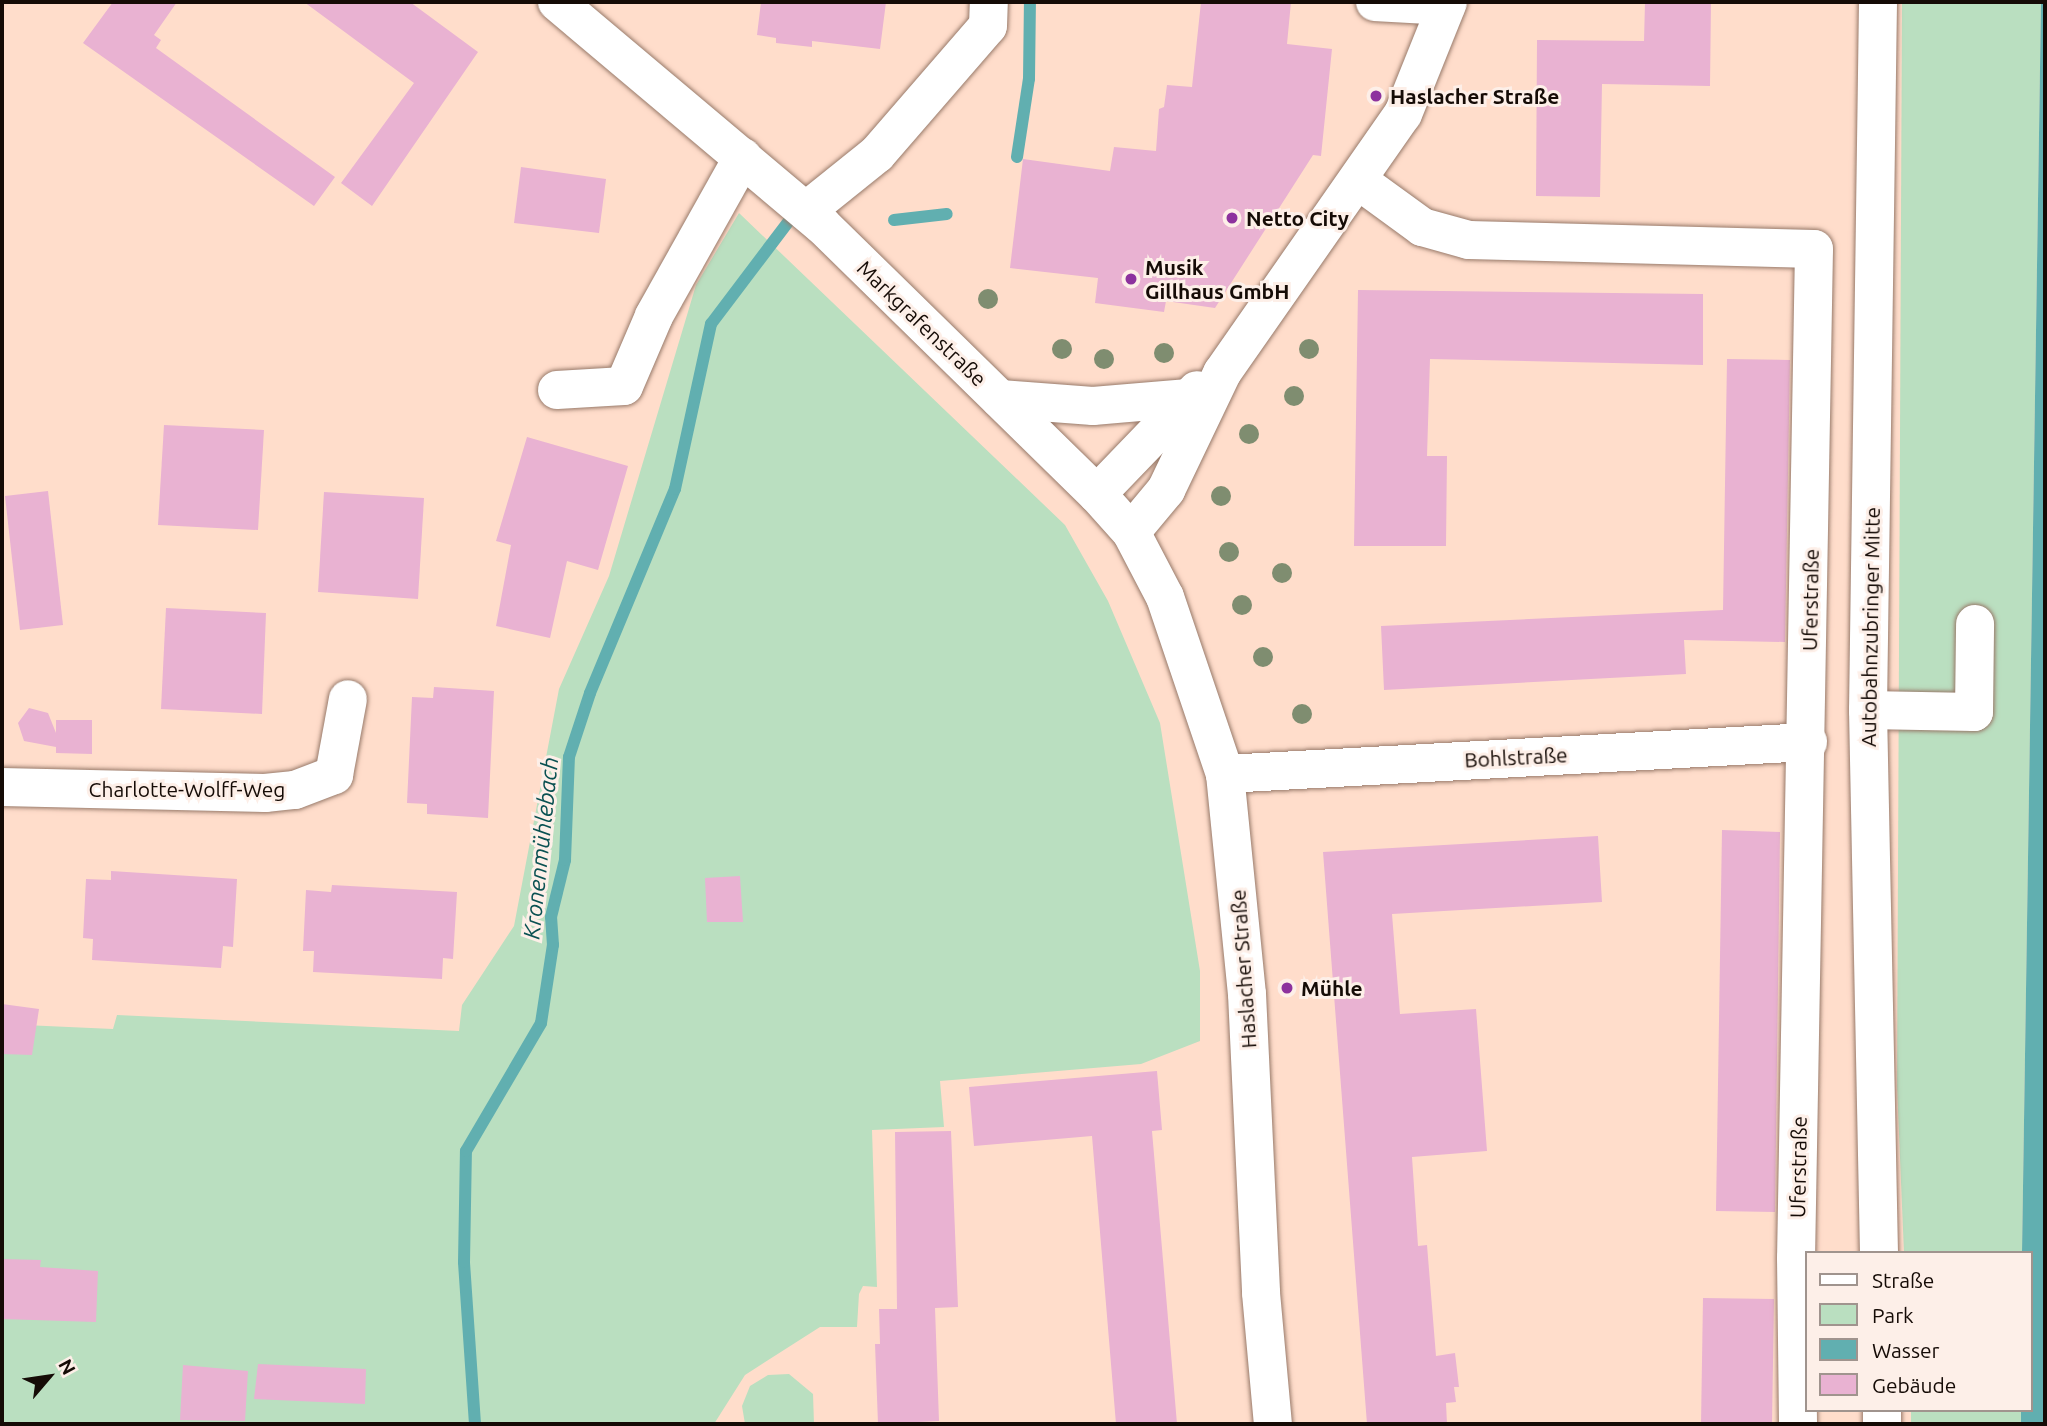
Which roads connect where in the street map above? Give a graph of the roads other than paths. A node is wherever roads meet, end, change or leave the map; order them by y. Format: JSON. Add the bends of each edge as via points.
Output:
{"nodes":[{"id":1,"x":557,"y":2,"type":"edge"},
{"id":2,"x":989,"y":2,"type":"edge"},
{"id":3,"x":1375,"y":2,"type":"edge"},
{"id":4,"x":1878,"y":2,"type":"edge"},
{"id":5,"x":1447,"y":4,"type":"edge"},
{"id":6,"x":743,"y":157,"type":"junction"},
{"id":7,"x":1359,"y":181,"type":"junction"},
{"id":8,"x":806,"y":211,"type":"junction"},
{"id":9,"x":1222,"y":373,"type":"junction"},
{"id":10,"x":557,"y":390,"type":"dead end"},
{"id":11,"x":1186,"y":398,"type":"junction"},
{"id":12,"x":1000,"y":399,"type":"junction"},
{"id":13,"x":1097,"y":494,"type":"junction"},
{"id":14,"x":1131,"y":532,"type":"junction"},
{"id":15,"x":1975,"y":624,"type":"dead end"},
{"id":16,"x":348,"y":699,"type":"dead end"},
{"id":17,"x":1868,"y":710,"type":"junction"},
{"id":18,"x":1808,"y":742,"type":"junction"},
{"id":19,"x":1225,"y":774,"type":"junction"},
{"id":20,"x":2,"y":787,"type":"edge"},
{"id":21,"x":1879,"y":1251,"type":"edge"},
{"id":22,"x":1273,"y":1424,"type":"edge"},
{"id":23,"x":1798,"y":1424,"type":"edge"}],
"edges":[{"from":1,"to":6,"type":"main road","name":"Markgrafenstraße"},
{"from":2,"to":8,"type":"main road","via":[[988,26],[877,154]]},
{"from":3,"to":5,"type":"main road"},
{"from":4,"to":17,"type":"main road","name":"Autobahnzubringer Mitte"},
{"from":5,"to":7,"type":"main road","via":[[1402,114]]},
{"from":6,"to":8,"type":"main road","name":"Markgrafenstraße"},
{"from":6,"to":10,"type":"main road","via":[[654,316],[624,386]]},
{"from":7,"to":9,"type":"main road"},
{"from":7,"to":18,"type":"main road","name":"Uferstraße","via":[[1422,227],[1469,240],[1814,249]]},
{"from":8,"to":12,"type":"main road","name":"Markgrafenstraße"},
{"from":9,"to":11,"type":"main road"},
{"from":9,"to":14,"type":"main road","via":[[1166,490]]},
{"from":11,"to":12,"type":"main road","via":[[1093,406]]},
{"from":11,"to":13,"type":"main road"},
{"from":12,"to":13,"type":"main road","name":"Markgrafenstraße"},
{"from":13,"to":14,"type":"main road","name":"Haslacher Straße"},
{"from":14,"to":19,"type":"main road","name":"Haslacher Straße","via":[[1165,597]]},
{"from":15,"to":17,"type":"main road","via":[[1973,712]]},
{"from":16,"to":20,"type":"main road","name":"Charlotte-Wolff-Weg","via":[[334,775],[295,790]]},
{"from":17,"to":21,"type":"main road","name":"Autobahnzubringer Mitte"},
{"from":18,"to":19,"type":"main road","name":"Bohlstraße"},
{"from":18,"to":23,"type":"main road","name":"Uferstraße","via":[[1796,1258]]},
{"from":19,"to":22,"type":"main road","name":"Haslacher Straße","via":[[1247,994],[1261,1293]]}]}
